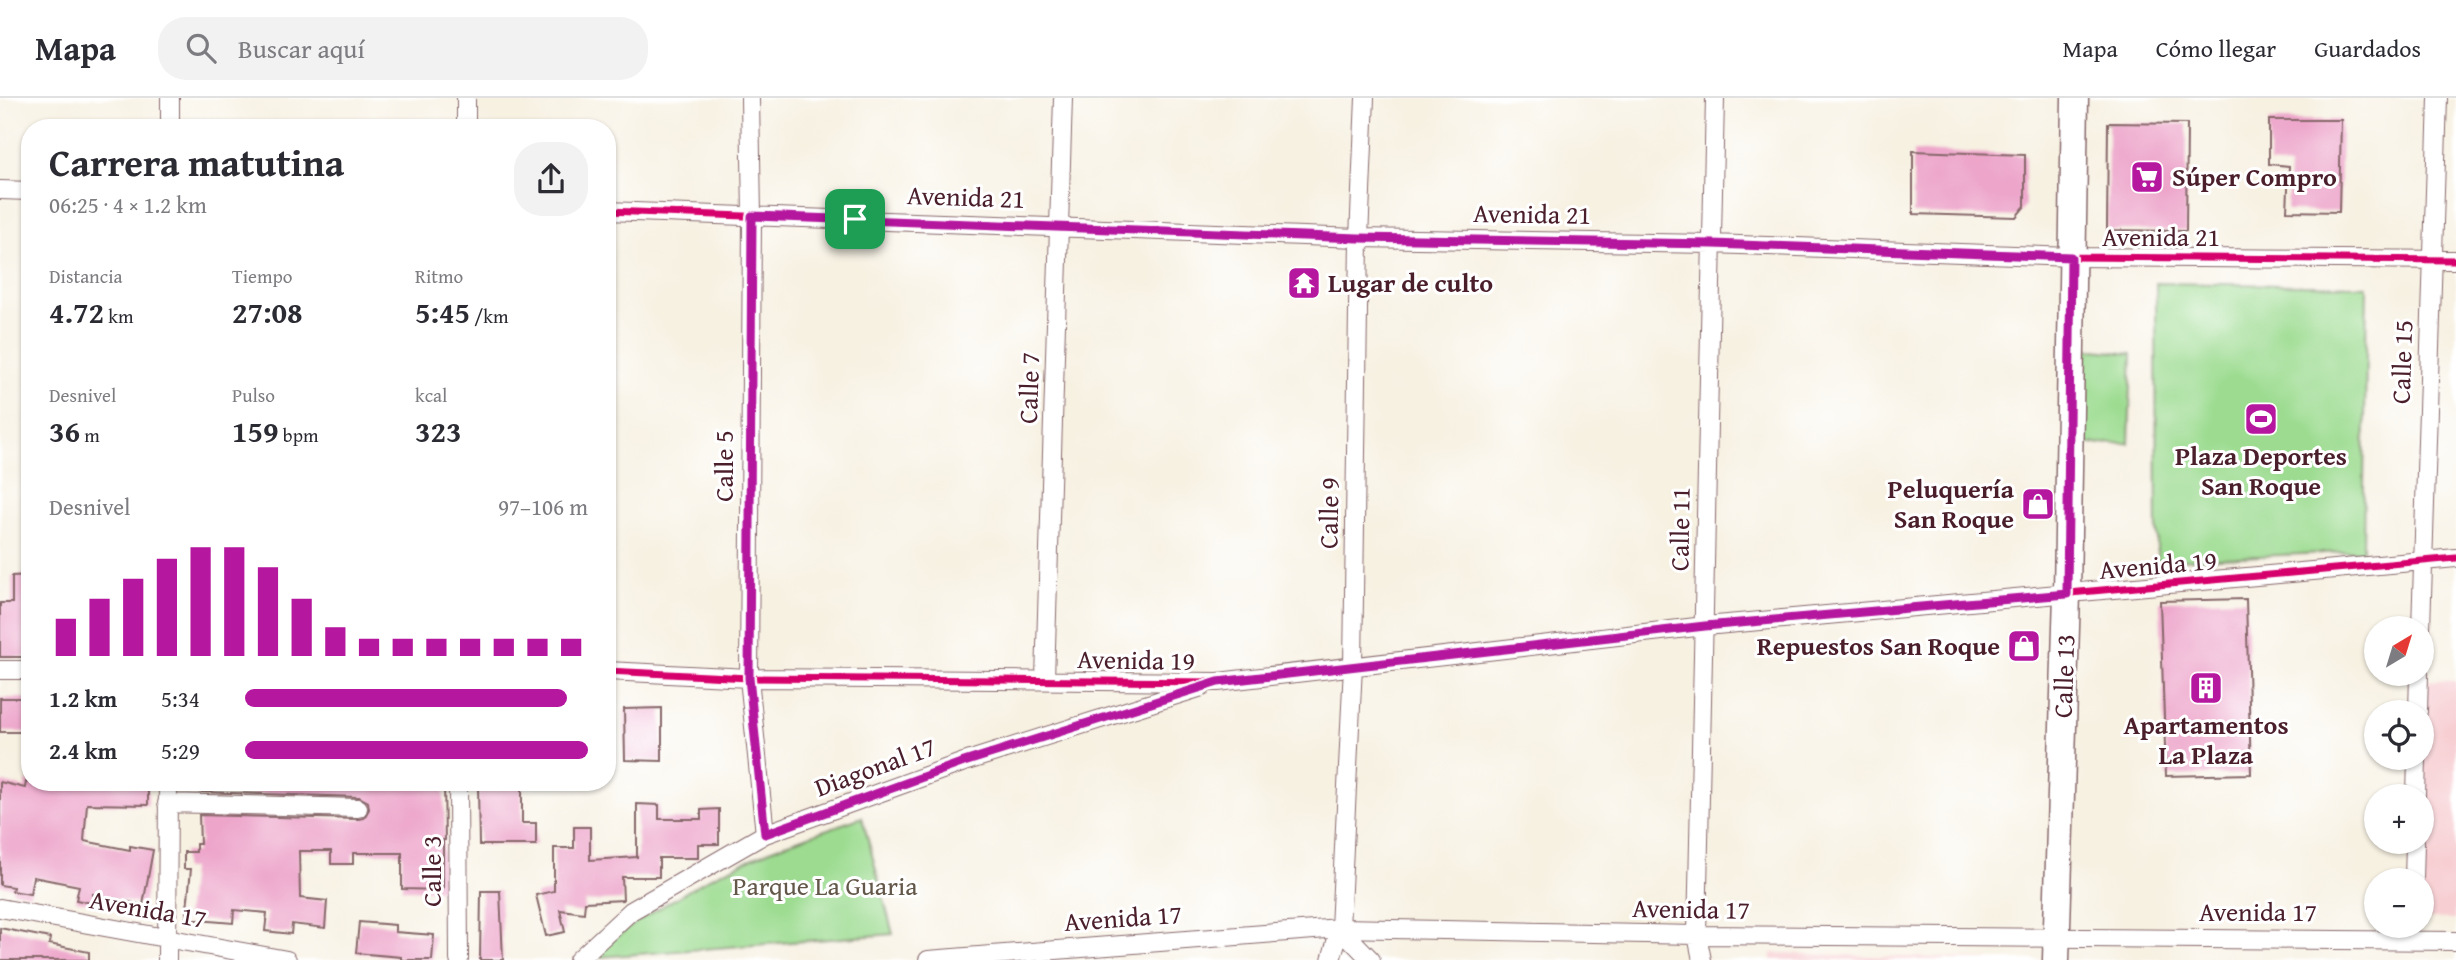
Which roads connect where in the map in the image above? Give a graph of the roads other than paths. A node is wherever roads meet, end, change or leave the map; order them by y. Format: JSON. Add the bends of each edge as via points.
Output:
{"nodes":[{"id":1,"x":170,"y":98,"type":"edge"},
{"id":2,"x":466,"y":98,"type":"edge"},
{"id":3,"x":750,"y":98,"type":"edge"},
{"id":4,"x":1063,"y":98,"type":"edge"},
{"id":5,"x":1365,"y":98,"type":"edge"},
{"id":6,"x":1715,"y":98,"type":"edge"},
{"id":7,"x":2075,"y":98,"type":"edge"},
{"id":8,"x":2438,"y":98,"type":"edge"},
{"id":9,"x":170,"y":119,"type":"edge"},
{"id":10,"x":466,"y":119,"type":"edge"},
{"id":11,"x":0,"y":190,"type":"edge"},
{"id":12,"x":21,"y":191,"type":"edge"},
{"id":13,"x":616,"y":211,"type":"edge"},
{"id":14,"x":752,"y":216,"type":"junction"},
{"id":15,"x":1060,"y":227,"type":"junction"},
{"id":16,"x":1359,"y":238,"type":"junction"},
{"id":17,"x":1713,"y":244,"type":"junction"},
{"id":18,"x":2071,"y":257,"type":"junction"},
{"id":19,"x":2431,"y":260,"type":"junction"},
{"id":20,"x":2456,"y":260,"type":"edge"},
{"id":21,"x":2456,"y":558,"type":"edge"},
{"id":22,"x":2422,"y":562,"type":"junction"},
{"id":23,"x":2067,"y":594,"type":"junction"},
{"id":24,"x":2421,"y":616,"type":"edge"},
{"id":25,"x":1705,"y":626,"type":"junction"},
{"id":26,"x":1353,"y":666,"type":"junction"},
{"id":27,"x":0,"y":670,"type":"edge"},
{"id":28,"x":21,"y":670,"type":"edge"},
{"id":29,"x":616,"y":671,"type":"edge"},
{"id":30,"x":749,"y":678,"type":"junction"},
{"id":31,"x":1045,"y":679,"type":"junction"},
{"id":32,"x":1218,"y":682,"type":"junction"},
{"id":33,"x":168,"y":791,"type":"edge"},
{"id":34,"x":458,"y":791,"type":"edge"},
{"id":35,"x":167,"y":803,"type":"junction"},
{"id":36,"x":358,"y":808,"type":"dead end"},
{"id":37,"x":765,"y":834,"type":"junction"},
{"id":38,"x":0,"y":908,"type":"edge"},
{"id":39,"x":1340,"y":928,"type":"junction"},
{"id":40,"x":2364,"y":934,"type":"edge"},
{"id":41,"x":1697,"y":936,"type":"junction"},
{"id":42,"x":2434,"y":936,"type":"edge"},
{"id":43,"x":167,"y":939,"type":"junction"},
{"id":44,"x":2456,"y":941,"type":"edge"},
{"id":45,"x":2056,"y":948,"type":"edge"},
{"id":46,"x":167,"y":960,"type":"edge"},
{"id":47,"x":287,"y":960,"type":"edge"},
{"id":48,"x":459,"y":960,"type":"edge"},
{"id":49,"x":578,"y":960,"type":"edge"},
{"id":50,"x":928,"y":960,"type":"edge"},
{"id":51,"x":1331,"y":960,"type":"edge"},
{"id":52,"x":1371,"y":960,"type":"edge"},
{"id":53,"x":1702,"y":960,"type":"edge"}],
"edges":[{"from":1,"to":9,"type":"street"},
{"from":2,"to":10,"type":"street"},
{"from":3,"to":14,"type":"street","name":"Calle 5"},
{"from":4,"to":15,"type":"street","name":"Calle 7"},
{"from":5,"to":16,"type":"street","name":"Calle 9"},
{"from":6,"to":17,"type":"street","name":"Calle 11"},
{"from":7,"to":18,"type":"street","name":"Calle 13"},
{"from":8,"to":19,"type":"street","name":"Calle 15"},
{"from":11,"to":12,"type":"street"},
{"from":13,"to":14,"type":"street","name":"Avenida 21"},
{"from":14,"to":15,"type":"street","name":"Avenida 21"},
{"from":14,"to":30,"type":"street","name":"Calle 5"},
{"from":15,"to":16,"type":"street","name":"Avenida 21"},
{"from":15,"to":31,"type":"street","name":"Calle 7"},
{"from":16,"to":17,"type":"street","name":"Avenida 21"},
{"from":16,"to":26,"type":"street","name":"Calle 9"},
{"from":17,"to":18,"type":"street","name":"Avenida 21"},
{"from":17,"to":25,"type":"street","name":"Calle 11"},
{"from":18,"to":19,"type":"street","name":"Avenida 21"},
{"from":18,"to":23,"type":"street","name":"Calle 13"},
{"from":19,"to":20,"type":"street","name":"Avenida 21"},
{"from":19,"to":22,"type":"street","name":"Calle 15"},
{"from":21,"to":22,"type":"street","name":"Avenida 19"},
{"from":22,"to":23,"type":"street","name":"Avenida 19"},
{"from":22,"to":24,"type":"street","name":"Calle 15"},
{"from":23,"to":25,"type":"street","name":"Avenida 19"},
{"from":23,"to":45,"type":"street","name":"Calle 13"},
{"from":25,"to":26,"type":"street","name":"Avenida 19"},
{"from":25,"to":41,"type":"street","name":"Calle 11"},
{"from":26,"to":32,"type":"street","name":"Avenida 19"},
{"from":26,"to":39,"type":"street","name":"Calle 9"},
{"from":27,"to":28,"type":"street"},
{"from":29,"to":30,"type":"street","name":"Avenida 19"},
{"from":30,"to":31,"type":"street","name":"Avenida 19"},
{"from":30,"to":37,"type":"street","name":"Calle 5"},
{"from":31,"to":32,"type":"street","name":"Avenida 19"},
{"from":32,"to":37,"type":"street","name":"Diagonal 17","via":[[964,762]]},
{"from":33,"to":35,"type":"street"},
{"from":34,"to":48,"type":"street","name":"Calle 3"},
{"from":35,"to":36,"type":"street"},
{"from":35,"to":43,"type":"street"},
{"from":37,"to":49,"type":"street","name":"Diagonal 17","via":[[631,911]]},
{"from":38,"to":43,"type":"street","name":"Avenida 17"},
{"from":39,"to":41,"type":"street","name":"Avenida 17"},
{"from":39,"to":50,"type":"street","name":"Avenida 17"},
{"from":39,"to":51,"type":"street","name":"Calle 9"},
{"from":39,"to":52,"type":"street"},
{"from":40,"to":45,"type":"street","name":"Avenida 17"},
{"from":41,"to":45,"type":"street","name":"Avenida 17"},
{"from":41,"to":53,"type":"street","name":"Calle 11"},
{"from":42,"to":44,"type":"street","name":"Avenida 17"},
{"from":43,"to":46,"type":"street"},
{"from":43,"to":47,"type":"street","name":"Avenida 17"}]}
